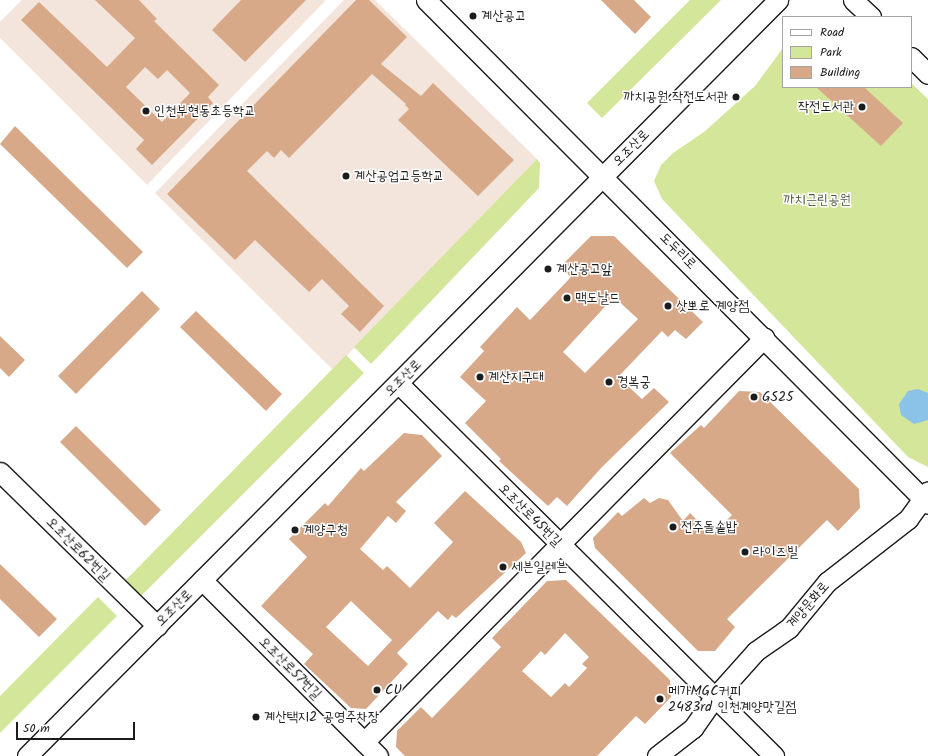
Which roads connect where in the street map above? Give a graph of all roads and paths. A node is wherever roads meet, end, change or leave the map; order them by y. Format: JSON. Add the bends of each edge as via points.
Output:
{"nodes":[{"id":1,"x":426,"y":0,"type":"edge"},
{"id":2,"x":778,"y":0,"type":"edge"},
{"id":3,"x":853,"y":0,"type":"edge"},
{"id":4,"x":870,"y":16,"type":"edge"},
{"id":5,"x":912,"y":58,"type":"edge"},
{"id":6,"x":928,"y":74,"type":"edge"},
{"id":7,"x":604,"y":176,"type":"junction"},
{"id":8,"x":764,"y":338,"type":"junction"},
{"id":9,"x":398,"y":383,"type":"junction"},
{"id":10,"x":0,"y":472,"type":"edge"},
{"id":11,"x":926,"y":498,"type":"edge"},
{"id":12,"x":560,"y":544,"type":"junction"},
{"id":13,"x":202,"y":580,"type":"junction"},
{"id":14,"x":157,"y":626,"type":"junction"},
{"id":15,"x":714,"y":698,"type":"junction"},
{"id":16,"x":364,"y":742,"type":"junction"},
{"id":17,"x":27,"y":756,"type":"edge"},
{"id":18,"x":378,"y":756,"type":"edge"},
{"id":19,"x":657,"y":756,"type":"edge"},
{"id":20,"x":774,"y":756,"type":"edge"}],
"edges":[{"from":1,"to":7,"type":"street","name":"도두리로"},
{"from":2,"to":7,"type":"street","name":"오조산로"},
{"from":3,"to":4,"type":"street"},
{"from":5,"to":6,"type":"street"},
{"from":7,"to":8,"type":"street","name":"도두리로"},
{"from":7,"to":9,"type":"street","name":"오조산로"},
{"from":8,"to":11,"type":"street","name":"도두리로"},
{"from":8,"to":12,"type":"street"},
{"from":9,"to":12,"type":"street","name":"오조산로45번길"},
{"from":9,"to":13,"type":"street","name":"오조산로"},
{"from":10,"to":14,"type":"street","name":"오조산로62번길"},
{"from":11,"to":15,"type":"street","name":"계양문화로","via":[[908,519],[827,582],[789,628],[756,650]]},
{"from":12,"to":15,"type":"street","name":"오조산로45번길"},
{"from":12,"to":16,"type":"street"},
{"from":13,"to":14,"type":"street","name":"오조산로"},
{"from":13,"to":16,"type":"street","name":"오조산로57번길"},
{"from":14,"to":17,"type":"street","name":"오조산로"},
{"from":15,"to":19,"type":"street","name":"계양문화로","via":[[693,728]]},
{"from":15,"to":20,"type":"street","name":"오조산로45번길"},
{"from":16,"to":18,"type":"street","name":"오조산로57번길"}]}
